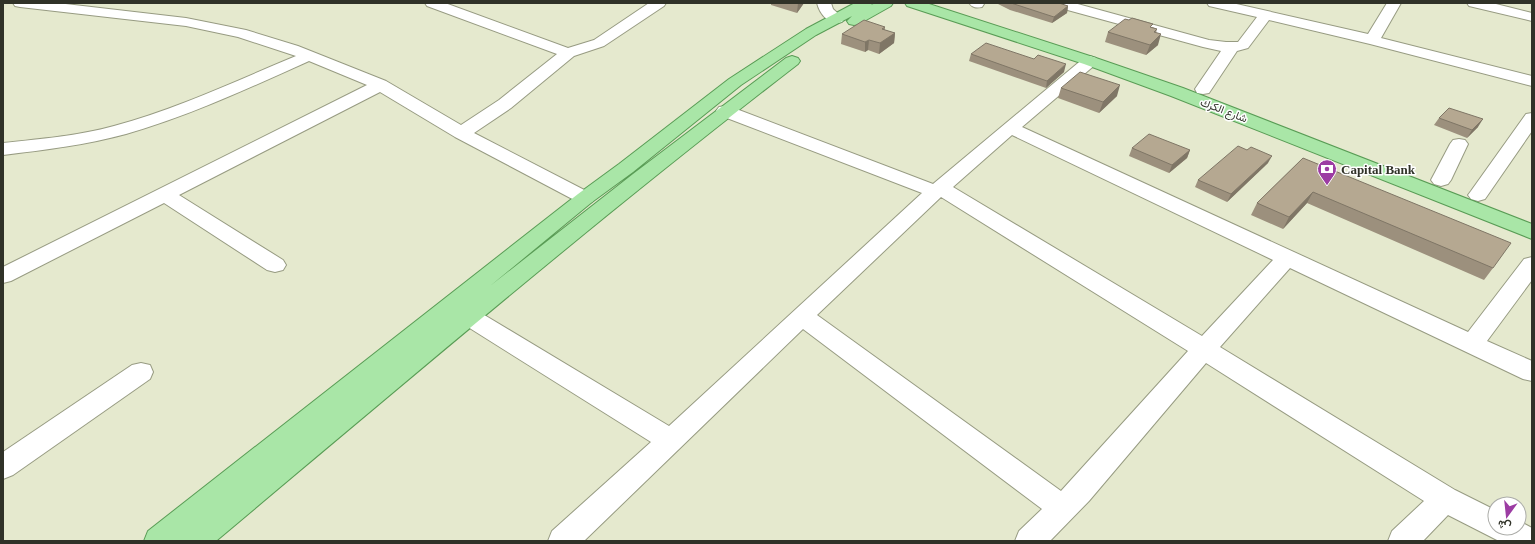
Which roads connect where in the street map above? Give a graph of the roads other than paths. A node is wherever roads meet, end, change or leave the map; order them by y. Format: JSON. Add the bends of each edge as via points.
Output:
{"nodes":[{"id":1,"x":20,"y":3,"type":"edge"},
{"id":2,"x":432,"y":3,"type":"edge"},
{"id":3,"x":659,"y":3,"type":"edge"},
{"id":4,"x":886,"y":3,"type":"edge"},
{"id":5,"x":945,"y":3,"type":"edge"},
{"id":6,"x":1058,"y":3,"type":"edge"},
{"id":7,"x":1214,"y":3,"type":"edge"},
{"id":8,"x":1394,"y":3,"type":"edge"},
{"id":9,"x":1474,"y":3,"type":"edge"},
{"id":10,"x":918,"y":5,"type":"edge"},
{"id":11,"x":972,"y":5,"type":"edge"},
{"id":12,"x":1251,"y":7,"type":"edge"},
{"id":13,"x":851,"y":8,"type":"edge"},
{"id":14,"x":1266,"y":14,"type":"junction"},
{"id":15,"x":1532,"y":17,"type":"edge"},
{"id":16,"x":1372,"y":40,"type":"junction"},
{"id":17,"x":1232,"y":47,"type":"junction"},
{"id":18,"x":568,"y":53,"type":"junction"},
{"id":19,"x":308,"y":56,"type":"junction"},
{"id":20,"x":1090,"y":61,"type":"junction"},
{"id":21,"x":1532,"y":81,"type":"edge"},
{"id":22,"x":380,"y":85,"type":"junction"},
{"id":23,"x":1203,"y":89,"type":"junction"},
{"id":24,"x":725,"y":111,"type":"junction"},
{"id":25,"x":1532,"y":118,"type":"edge"},
{"id":26,"x":1011,"y":128,"type":"junction"},
{"id":27,"x":461,"y":133,"type":"junction"},
{"id":28,"x":1459,"y":144,"type":"dead end"},
{"id":29,"x":3,"y":149,"type":"edge"},
{"id":30,"x":1441,"y":180,"type":"junction"},
{"id":31,"x":938,"y":190,"type":"junction"},
{"id":32,"x":165,"y":195,"type":"junction"},
{"id":33,"x":1478,"y":195,"type":"junction"},
{"id":34,"x":585,"y":198,"type":"junction"},
{"id":35,"x":1532,"y":216,"type":"edge"},
{"id":36,"x":1532,"y":232,"type":"edge"},
{"id":37,"x":1288,"y":257,"type":"junction"},
{"id":38,"x":1532,"y":264,"type":"edge"},
{"id":39,"x":276,"y":265,"type":"dead end"},
{"id":40,"x":3,"y":276,"type":"edge"},
{"id":41,"x":468,"y":316,"type":"junction"},
{"id":42,"x":802,"y":316,"type":"junction"},
{"id":43,"x":1472,"y":343,"type":"junction"},
{"id":44,"x":1204,"y":349,"type":"junction"},
{"id":45,"x":141,"y":372,"type":"dead end"},
{"id":46,"x":1532,"y":372,"type":"edge"},
{"id":47,"x":671,"y":441,"type":"junction"},
{"id":48,"x":3,"y":467,"type":"edge"},
{"id":49,"x":1445,"y":499,"type":"junction"},
{"id":50,"x":1063,"y":508,"type":"junction"},
{"id":51,"x":1487,"y":520,"type":"edge"},
{"id":52,"x":1518,"y":536,"type":"edge"},
{"id":53,"x":159,"y":541,"type":"edge"},
{"id":54,"x":194,"y":541,"type":"edge"},
{"id":55,"x":563,"y":541,"type":"edge"},
{"id":56,"x":1030,"y":541,"type":"edge"},
{"id":57,"x":1403,"y":541,"type":"edge"},
{"id":58,"x":1528,"y":541,"type":"edge"}],
"edges":[{"from":1,"to":19,"type":"street","via":[[153,12],[186,22],[241,33]]},
{"from":2,"to":18,"type":"street"},
{"from":3,"to":18,"type":"street","via":[[599,43]]},
{"from":4,"to":13,"type":"main road"},
{"from":5,"to":11,"type":"main road","name":"شارع الكرك"},
{"from":6,"to":17,"type":"street","via":[[1208,44]]},
{"from":7,"to":12,"type":"street"},
{"from":8,"to":16,"type":"street"},
{"from":9,"to":15,"type":"street"},
{"from":10,"to":13,"type":"main road","name":"شارع الكرك"},
{"from":10,"to":20,"type":"main road","name":"شارع الكرك"},
{"from":11,"to":23,"type":"main road","name":"شارع الكرك"},
{"from":12,"to":14,"type":"street"},
{"from":13,"to":24,"type":"main road","via":[[825,36]]},
{"from":13,"to":34,"type":"main road","via":[[735,82]]},
{"from":14,"to":16,"type":"street"},
{"from":14,"to":17,"type":"street","via":[[1243,45]]},
{"from":16,"to":21,"type":"street"},
{"from":17,"to":23,"type":"street"},
{"from":18,"to":27,"type":"street","via":[[505,104]]},
{"from":19,"to":22,"type":"street"},
{"from":19,"to":29,"type":"street","via":[[147,123],[111,132]]},
{"from":20,"to":26,"type":"street"},
{"from":20,"to":36,"type":"main road","name":"شارع الكرك","via":[[1243,118]]},
{"from":22,"to":27,"type":"street"},
{"from":22,"to":32,"type":"street"},
{"from":23,"to":30,"type":"main road","name":"شارع الكرك"},
{"from":24,"to":31,"type":"street"},
{"from":24,"to":41,"type":"main road"},
{"from":25,"to":33,"type":"street"},
{"from":26,"to":31,"type":"street"},
{"from":26,"to":37,"type":"street"},
{"from":27,"to":34,"type":"street"},
{"from":28,"to":30,"type":"street"},
{"from":30,"to":33,"type":"main road","name":"شارع الكرك"},
{"from":31,"to":42,"type":"street"},
{"from":31,"to":44,"type":"street"},
{"from":32,"to":39,"type":"street"},
{"from":32,"to":40,"type":"street"},
{"from":33,"to":35,"type":"main road","name":"شارع الكرك"},
{"from":34,"to":53,"type":"main road"},
{"from":37,"to":43,"type":"street"},
{"from":37,"to":44,"type":"street"},
{"from":38,"to":43,"type":"street"},
{"from":41,"to":47,"type":"street"},
{"from":41,"to":54,"type":"main road"},
{"from":42,"to":47,"type":"street"},
{"from":42,"to":50,"type":"street"},
{"from":43,"to":46,"type":"street"},
{"from":44,"to":49,"type":"street"},
{"from":44,"to":50,"type":"street"},
{"from":45,"to":48,"type":"street"},
{"from":47,"to":55,"type":"street"},
{"from":49,"to":51,"type":"street"},
{"from":49,"to":57,"type":"street"},
{"from":50,"to":56,"type":"street"},
{"from":52,"to":58,"type":"street"}]}
